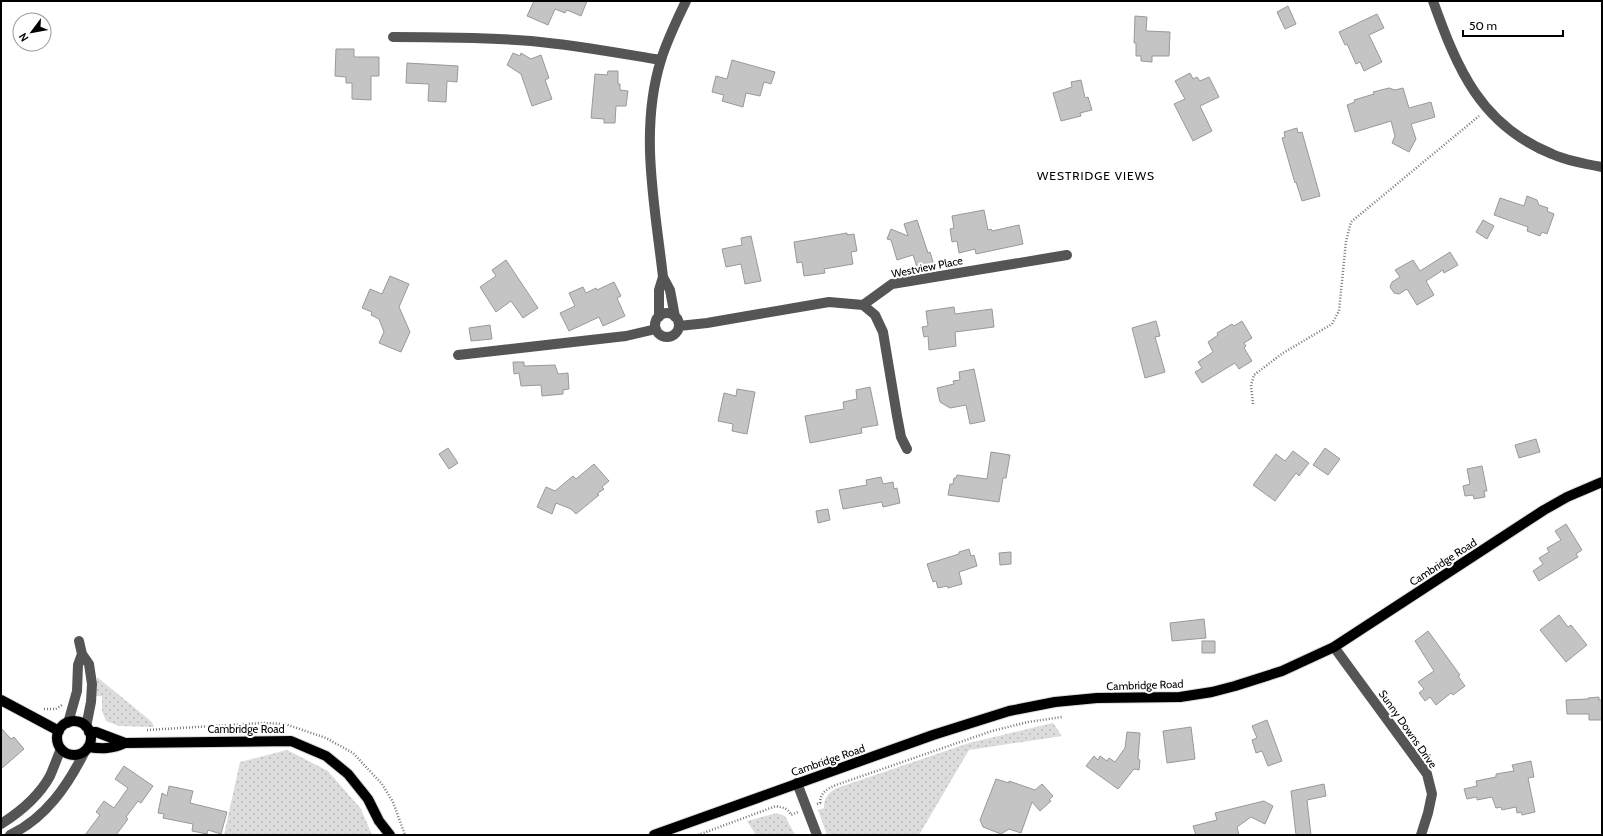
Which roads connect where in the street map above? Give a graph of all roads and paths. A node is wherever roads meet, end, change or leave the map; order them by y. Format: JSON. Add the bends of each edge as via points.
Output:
{"nodes":[{"id":1,"x":686,"y":1,"type":"edge"},
{"id":2,"x":1433,"y":1,"type":"edge"},
{"id":3,"x":393,"y":37,"type":"dead end"},
{"id":4,"x":661,"y":60,"type":"junction"},
{"id":5,"x":1487,"y":110,"type":"junction"},
{"id":6,"x":1602,"y":167,"type":"edge"},
{"id":7,"x":1067,"y":255,"type":"dead end"},
{"id":8,"x":663,"y":277,"type":"junction"},
{"id":9,"x":863,"y":305,"type":"junction"},
{"id":10,"x":659,"y":317,"type":"junction"},
{"id":11,"x":677,"y":322,"type":"junction"},
{"id":12,"x":656,"y":329,"type":"junction"},
{"id":13,"x":458,"y":355,"type":"dead end"},
{"id":14,"x":1253,"y":404,"type":"dead end"},
{"id":15,"x":907,"y":449,"type":"dead end"},
{"id":16,"x":1602,"y":482,"type":"edge"},
{"id":17,"x":79,"y":641,"type":"dead end"},
{"id":18,"x":1334,"y":648,"type":"junction"},
{"id":19,"x":82,"y":654,"type":"junction"},
{"id":20,"x":1,"y":700,"type":"edge"},
{"id":21,"x":65,"y":701,"type":"dead end"},
{"id":22,"x":1062,"y":717,"type":"dead end"},
{"id":23,"x":35,"y":719,"type":"junction"},
{"id":24,"x":68,"y":723,"type":"junction"},
{"id":25,"x":87,"y":729,"type":"junction"},
{"id":26,"x":59,"y":731,"type":"junction"},
{"id":27,"x":125,"y":743,"type":"junction"},
{"id":28,"x":61,"y":749,"type":"junction"},
{"id":29,"x":87,"y":749,"type":"junction"},
{"id":30,"x":798,"y":783,"type":"junction"},
{"id":31,"x":41,"y":790,"type":"junction"},
{"id":32,"x":53,"y":802,"type":"junction"},
{"id":33,"x":816,"y":804,"type":"dead end"},
{"id":34,"x":795,"y":813,"type":"dead end"},
{"id":35,"x":379,"y":821,"type":"junction"},
{"id":36,"x":1,"y":824,"type":"edge"},
{"id":37,"x":10,"y":835,"type":"edge"},
{"id":38,"x":380,"y":835,"type":"edge"},
{"id":39,"x":390,"y":835,"type":"edge"},
{"id":40,"x":654,"y":835,"type":"edge"},
{"id":41,"x":698,"y":835,"type":"edge"},
{"id":42,"x":817,"y":835,"type":"edge"},
{"id":43,"x":1421,"y":835,"type":"edge"}],
"edges":[{"from":1,"to":4,"type":"street"},
{"from":2,"to":5,"type":"street","via":[[1449,46],[1465,78]]},
{"from":3,"to":4,"type":"street","via":[[470,37],[531,41],[587,47]]},
{"from":4,"to":8,"type":"street","via":[[655,87],[650,144]]},
{"from":5,"to":6,"type":"street","via":[[1530,143],[1552,154]]},
{"from":5,"to":14,"type":"path","via":[[1351,222],[1346,241],[1339,311],[1332,324],[1283,353],[1254,375],[1251,385]]},
{"from":7,"to":9,"type":"street","name":"Westview Place","via":[[892,284]]},
{"from":8,"to":10,"type":"street","via":[[659,290]]},
{"from":8,"to":11,"type":"street","via":[[670,290]]},
{"from":9,"to":11,"type":"street","via":[[829,302],[708,323]]},
{"from":9,"to":15,"type":"street","via":[[875,315],[883,332],[901,437]]},
{"from":10,"to":11,"type":"street","via":[[666,313],[671,314]]},
{"from":10,"to":12,"type":"street"},
{"from":11,"to":12,"type":"street","via":[[676,333],[669,337],[661,335]]},
{"from":12,"to":13,"type":"street","via":[[626,336]]},
{"from":16,"to":18,"type":"main road","name":"Cambridge Road","via":[[1544,510]]},
{"from":17,"to":19,"type":"street"},
{"from":18,"to":30,"type":"main road","name":"Cambridge Road","via":[[1282,671],[1212,692],[1180,697],[1085,699],[1009,711]]},
{"from":18,"to":43,"type":"street","name":"Sunny Downs Drive","via":[[1427,774],[1432,794]]},
{"from":19,"to":24,"type":"street","via":[[78,665],[77,691]]},
{"from":19,"to":25,"type":"street","via":[[89,664],[92,684]]},
{"from":20,"to":23,"type":"main road"},
{"from":21,"to":23,"type":"path","via":[[56,709],[40,708]]},
{"from":22,"to":33,"type":"path","via":[[992,731],[845,780],[824,791],[820,803]]},
{"from":23,"to":26,"type":"main road"},
{"from":24,"to":25,"type":"main road","via":[[78,722]]},
{"from":24,"to":26,"type":"main road"},
{"from":25,"to":27,"type":"main road","name":"Cambridge Road"},
{"from":25,"to":29,"type":"main road","via":[[90,737]]},
{"from":26,"to":28,"type":"main road","via":[[57,741]]},
{"from":27,"to":29,"type":"main road","name":"Cambridge Road","via":[[115,748]]},
{"from":27,"to":35,"type":"main road","name":"Cambridge Road","via":[[291,741],[326,756],[348,774],[368,799]]},
{"from":28,"to":29,"type":"main road","via":[[65,753],[76,755]]},
{"from":28,"to":31,"type":"street"},
{"from":29,"to":32,"type":"street","via":[[73,775]]},
{"from":30,"to":40,"type":"main road","name":"Cambridge Road"},
{"from":30,"to":42,"type":"street"},
{"from":31,"to":32,"type":"street"},
{"from":31,"to":36,"type":"street","via":[[19,812]]},
{"from":32,"to":37,"type":"street","via":[[26,826]]},
{"from":34,"to":41,"type":"path","via":[[790,815],[786,808],[776,806]]},
{"from":35,"to":38,"type":"main road","name":"Cambridge Road"},
{"from":35,"to":39,"type":"main road","name":"Cambridge Road"}]}
